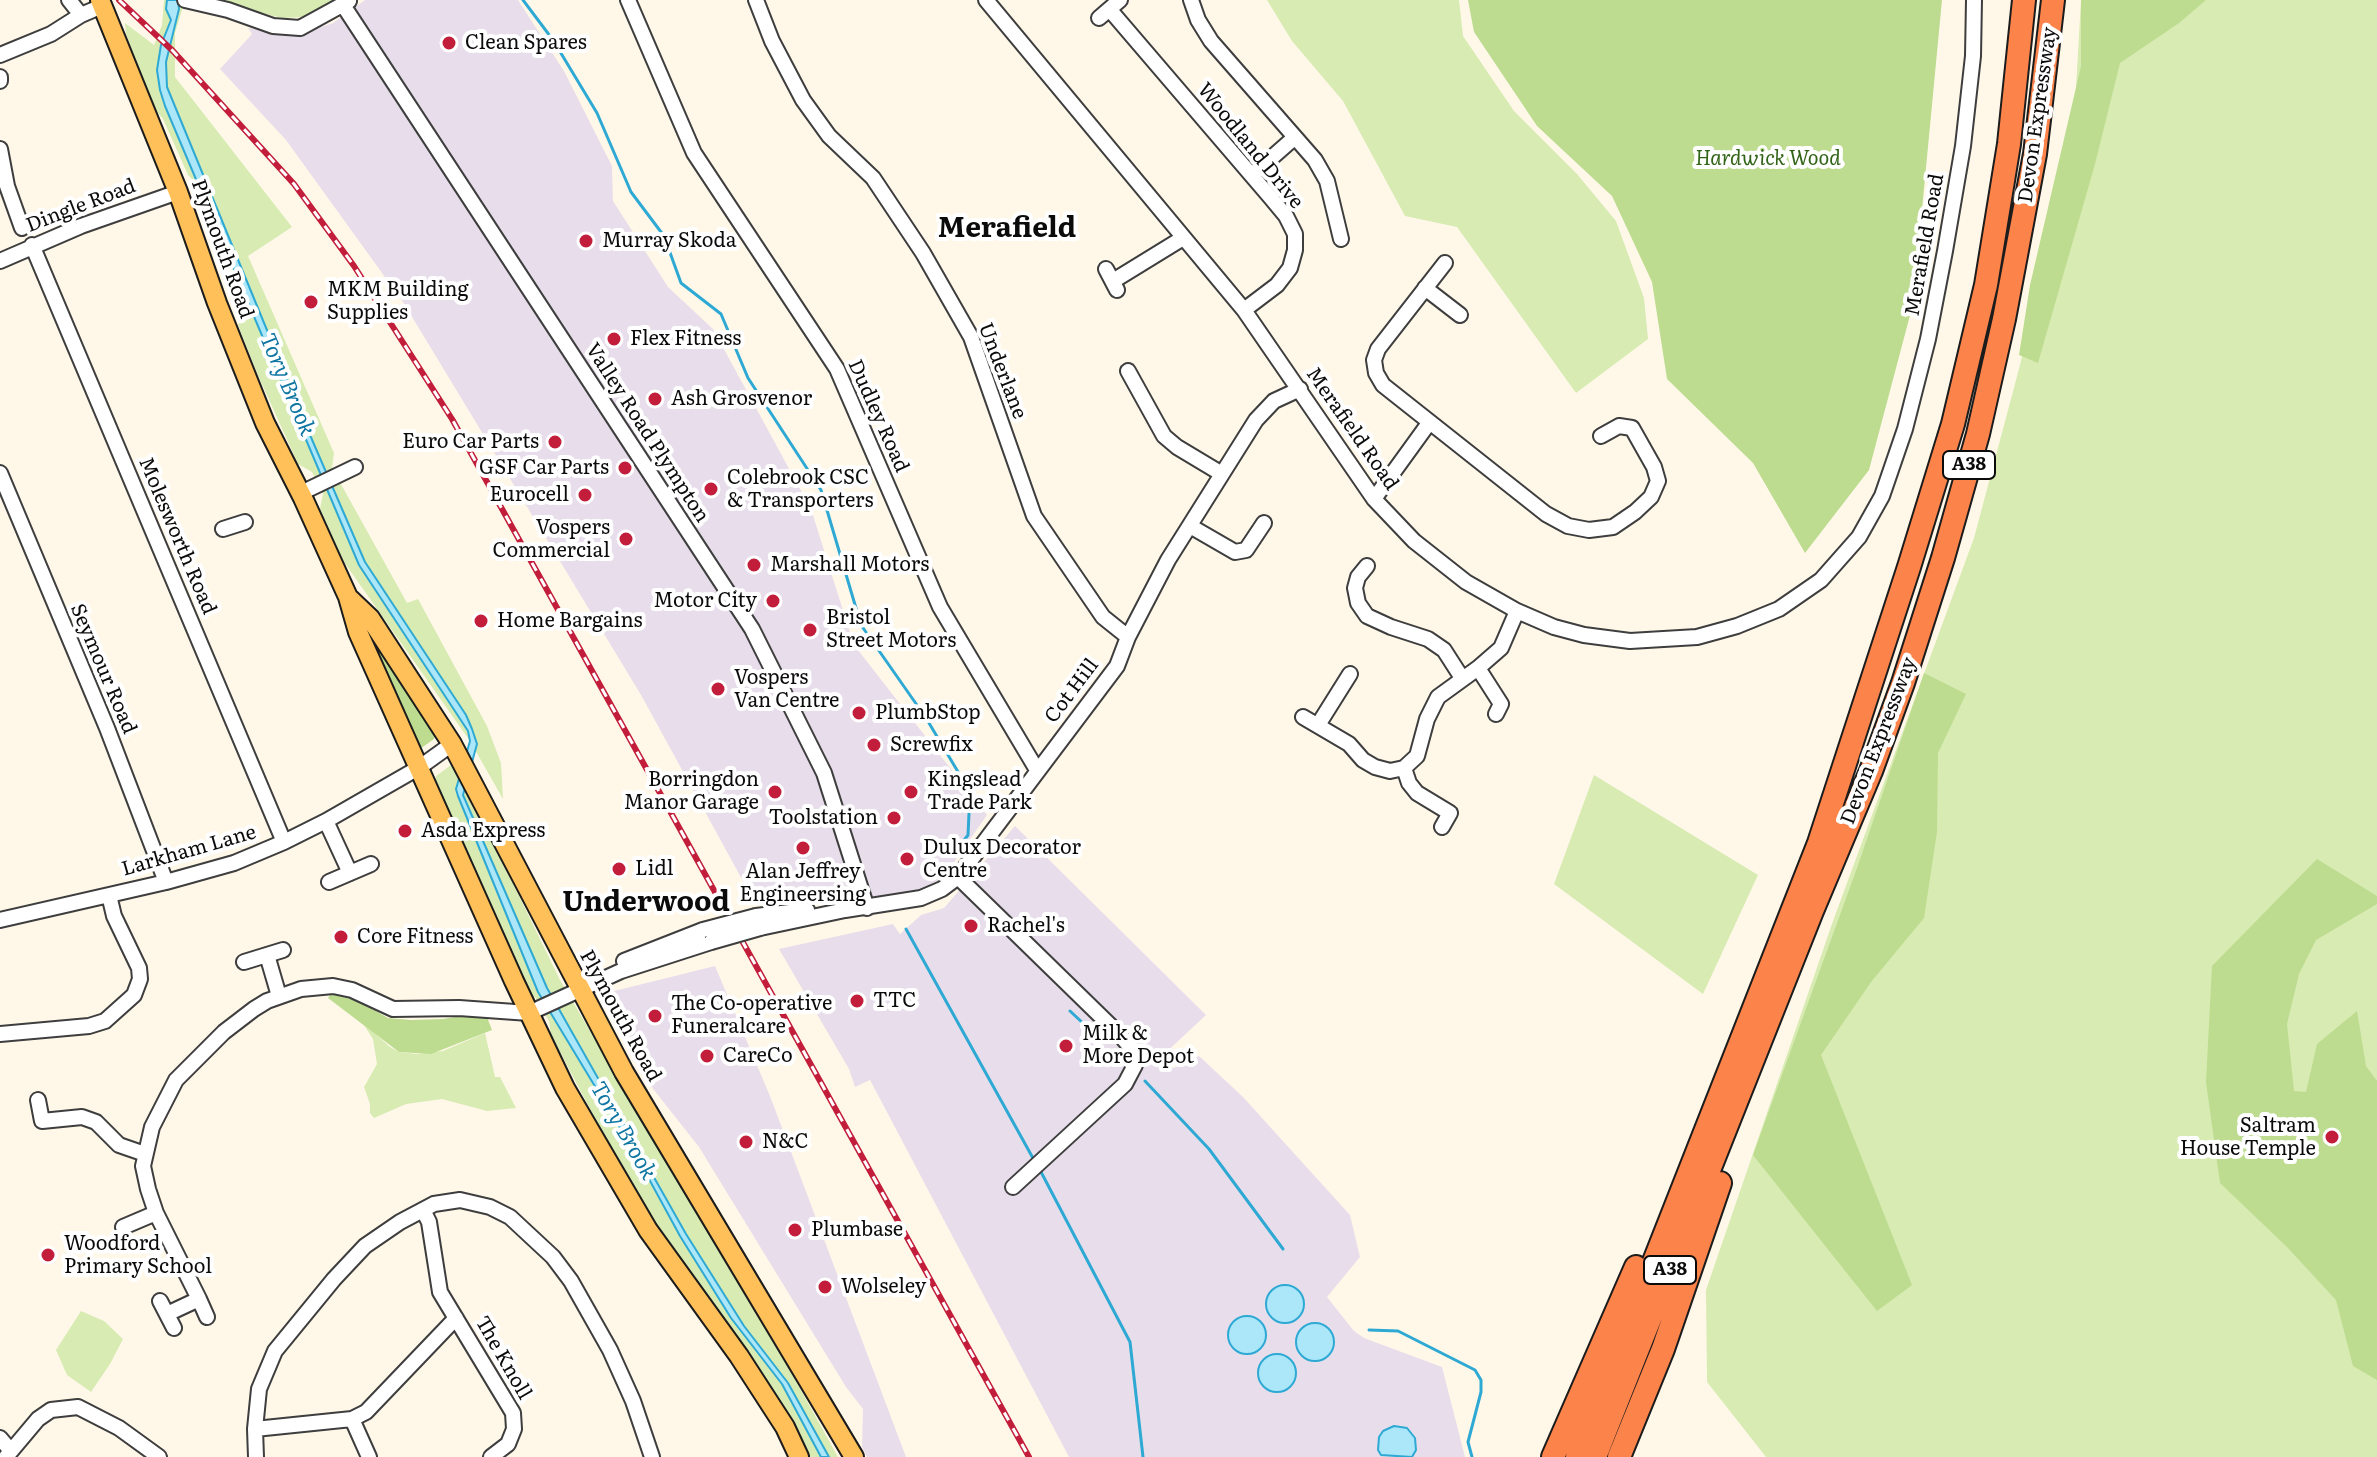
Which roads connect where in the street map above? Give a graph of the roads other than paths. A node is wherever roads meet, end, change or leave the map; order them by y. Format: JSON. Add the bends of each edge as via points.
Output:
{"nodes":[{"id":1,"x":69,"y":0,"type":"edge"},
{"id":2,"x":185,"y":0,"type":"edge"},
{"id":3,"x":628,"y":0,"type":"edge"},
{"id":4,"x":756,"y":0,"type":"edge"},
{"id":5,"x":986,"y":0,"type":"edge"},
{"id":6,"x":1191,"y":0,"type":"edge"},
{"id":7,"x":1974,"y":0,"type":"edge"},
{"id":8,"x":2024,"y":0,"type":"edge"},
{"id":9,"x":2053,"y":0,"type":"edge"},
{"id":10,"x":101,"y":3,"type":"edge"},
{"id":11,"x":347,"y":3,"type":"edge"},
{"id":12,"x":1109,"y":9,"type":"edge"},
{"id":13,"x":81,"y":15,"type":"junction"},
{"id":14,"x":0,"y":55,"type":"edge"},
{"id":15,"x":1294,"y":138,"type":"junction"},
{"id":16,"x":0,"y":149,"type":"edge"},
{"id":17,"x":1252,"y":175,"type":"junction"},
{"id":18,"x":178,"y":192,"type":"junction"},
{"id":19,"x":22,"y":228,"type":"dead end"},
{"id":20,"x":1183,"y":238,"type":"junction"},
{"id":21,"x":1341,"y":239,"type":"dead end"},
{"id":22,"x":32,"y":245,"type":"junction"},
{"id":23,"x":0,"y":261,"type":"edge"},
{"id":24,"x":1445,"y":263,"type":"dead end"},
{"id":25,"x":1112,"y":280,"type":"dead end"},
{"id":26,"x":1425,"y":288,"type":"junction"},
{"id":27,"x":1244,"y":310,"type":"junction"},
{"id":28,"x":1460,"y":315,"type":"dead end"},
{"id":29,"x":1128,"y":371,"type":"dead end"},
{"id":30,"x":1300,"y":389,"type":"junction"},
{"id":31,"x":1429,"y":423,"type":"junction"},
{"id":32,"x":1601,"y":436,"type":"dead end"},
{"id":33,"x":355,"y":467,"type":"dead end"},
{"id":34,"x":0,"y":473,"type":"edge"},
{"id":35,"x":1222,"y":474,"type":"junction"},
{"id":36,"x":301,"y":493,"type":"junction"},
{"id":37,"x":1374,"y":499,"type":"junction"},
{"id":38,"x":245,"y":522,"type":"dead end"},
{"id":39,"x":1264,"y":523,"type":"dead end"},
{"id":40,"x":1190,"y":526,"type":"junction"},
{"id":41,"x":223,"y":529,"type":"dead end"},
{"id":42,"x":1367,"y":566,"type":"dead end"},
{"id":43,"x":348,"y":597,"type":"junction"},
{"id":44,"x":1517,"y":611,"type":"junction"},
{"id":45,"x":1128,"y":637,"type":"junction"},
{"id":46,"x":1478,"y":668,"type":"junction"},
{"id":47,"x":1350,"y":674,"type":"dead end"},
{"id":48,"x":1462,"y":678,"type":"junction"},
{"id":49,"x":1496,"y":714,"type":"dead end"},
{"id":50,"x":1303,"y":717,"type":"dead end"},
{"id":51,"x":1318,"y":725,"type":"junction"},
{"id":52,"x":457,"y":753,"type":"junction"},
{"id":53,"x":420,"y":767,"type":"junction"},
{"id":54,"x":1404,"y":768,"type":"junction"},
{"id":55,"x":1037,"y":770,"type":"junction"},
{"id":56,"x":1839,"y":784,"type":"junction"},
{"id":57,"x":326,"y":821,"type":"junction"},
{"id":58,"x":1442,"y":827,"type":"dead end"},
{"id":59,"x":284,"y":842,"type":"junction"},
{"id":60,"x":371,"y":864,"type":"dead end"},
{"id":61,"x":350,"y":873,"type":"junction"},
{"id":62,"x":958,"y":877,"type":"junction"},
{"id":63,"x":166,"y":882,"type":"junction"},
{"id":64,"x":329,"y":882,"type":"dead end"},
{"id":65,"x":109,"y":895,"type":"junction"},
{"id":66,"x":867,"y":908,"type":"junction"},
{"id":67,"x":0,"y":920,"type":"edge"},
{"id":68,"x":283,"y":950,"type":"dead end"},
{"id":69,"x":267,"y":955,"type":"junction"},
{"id":70,"x":244,"y":962,"type":"dead end"},
{"id":71,"x":580,"y":989,"type":"junction"},
{"id":72,"x":279,"y":996,"type":"junction"},
{"id":73,"x":542,"y":1006,"type":"junction"},
{"id":74,"x":0,"y":1034,"type":"edge"},
{"id":75,"x":38,"y":1100,"type":"dead end"},
{"id":76,"x":1696,"y":1151,"type":"junction"},
{"id":77,"x":145,"y":1154,"type":"junction"},
{"id":78,"x":1013,"y":1187,"type":"dead end"},
{"id":79,"x":423,"y":1210,"type":"junction"},
{"id":80,"x":156,"y":1213,"type":"junction"},
{"id":81,"x":123,"y":1227,"type":"dead end"},
{"id":82,"x":1645,"y":1245,"type":"junction"},
{"id":83,"x":199,"y":1299,"type":"junction"},
{"id":84,"x":167,"y":1314,"type":"dead end"},
{"id":85,"x":207,"y":1317,"type":"dead end"},
{"id":86,"x":456,"y":1318,"type":"junction"},
{"id":87,"x":352,"y":1419,"type":"junction"},
{"id":88,"x":255,"y":1429,"type":"junction"},
{"id":89,"x":0,"y":1438,"type":"edge"},
{"id":90,"x":1594,"y":1453,"type":"edge"},
{"id":91,"x":9,"y":1454,"type":"edge"},
{"id":92,"x":159,"y":1457,"type":"edge"},
{"id":93,"x":256,"y":1457,"type":"edge"},
{"id":94,"x":369,"y":1457,"type":"edge"},
{"id":95,"x":491,"y":1457,"type":"edge"},
{"id":96,"x":652,"y":1457,"type":"edge"},
{"id":97,"x":799,"y":1457,"type":"edge"},
{"id":98,"x":854,"y":1457,"type":"edge"},
{"id":99,"x":1553,"y":1457,"type":"edge"}],
"edges":[{"from":1,"to":13,"type":"street"},
{"from":2,"to":11,"type":"street","via":[[273,26],[300,28]]},
{"from":3,"to":55,"type":"street","name":"Dudley Road","via":[[694,153],[837,369],[940,607]]},
{"from":4,"to":45,"type":"street","name":"Underlane","via":[[803,100],[829,136],[873,178],[971,337],[1034,516],[1103,617]]},
{"from":5,"to":20,"type":"street","name":"Merafield Road"},
{"from":6,"to":15,"type":"street","via":[[1211,41]]},
{"from":7,"to":44,"type":"street","name":"Merafield Road","via":[[1963,146],[1928,339],[1882,496],[1859,537],[1821,580],[1779,609],[1697,637],[1630,641],[1584,635]]},
{"from":8,"to":56,"type":"highway","name":"Devon Expressway","number":"A38","via":[[2009,144],[1983,301],[1953,424]]},
{"from":9,"to":90,"type":"highway","name":"Devon Expressway","number":"A38","via":[[2035,154],[2004,319],[1978,434],[1903,683]]},
{"from":10,"to":13,"type":"street"},
{"from":10,"to":18,"type":"main road","name":"Plymouth Road"},
{"from":11,"to":66,"type":"street","name":"Valley Road Plympton","via":[[752,629],[824,773]]},
{"from":12,"to":17,"type":"street","name":"Woodland Drive"},
{"from":13,"to":14,"type":"street"},
{"from":15,"to":17,"type":"street"},
{"from":15,"to":21,"type":"street","via":[[1327,181]]},
{"from":16,"to":19,"type":"street"},
{"from":17,"to":27,"type":"street","name":"Woodland Drive","via":[[1286,216],[1295,234],[1295,250],[1277,285]]},
{"from":18,"to":22,"type":"street","name":"Dingle Road"},
{"from":18,"to":36,"type":"main road","name":"Plymouth Road","via":[[265,423]]},
{"from":20,"to":25,"type":"street"},
{"from":20,"to":27,"type":"street","name":"Merafield Road"},
{"from":22,"to":23,"type":"street","name":"Dingle Road"},
{"from":22,"to":59,"type":"street","name":"Molesworth Road"},
{"from":24,"to":26,"type":"street"},
{"from":26,"to":28,"type":"street"},
{"from":26,"to":31,"type":"street","via":[[1374,360],[1383,385]]},
{"from":27,"to":30,"type":"street","name":"Merafield Road"},
{"from":29,"to":35,"type":"street","via":[[1164,436]]},
{"from":30,"to":35,"type":"street","name":"Cot Hill","via":[[1265,410]]},
{"from":30,"to":37,"type":"street","name":"Merafield Road"},
{"from":31,"to":32,"type":"street","via":[[1546,514],[1589,530],[1613,527],[1635,512],[1658,481],[1632,428],[1619,426]]},
{"from":31,"to":37,"type":"street"},
{"from":33,"to":36,"type":"street"},
{"from":34,"to":63,"type":"street","name":"Seymour Road"},
{"from":35,"to":40,"type":"street","name":"Cot Hill"},
{"from":36,"to":43,"type":"main road","name":"Plymouth Road"},
{"from":37,"to":44,"type":"street","name":"Merafield Road","via":[[1414,541],[1466,582]]},
{"from":38,"to":41,"type":"street"},
{"from":39,"to":40,"type":"street","via":[[1246,550],[1235,552]]},
{"from":40,"to":45,"type":"street","name":"Cot Hill"},
{"from":42,"to":48,"type":"street","via":[[1355,588],[1367,616],[1428,639],[1444,650]]},
{"from":43,"to":52,"type":"main road","name":"Plymouth Road","via":[[370,618]]},
{"from":43,"to":53,"type":"main road","name":"Plymouth Road","via":[[358,632]]},
{"from":44,"to":46,"type":"street","via":[[1501,648]]},
{"from":45,"to":55,"type":"street","name":"Cot Hill","via":[[1117,666]]},
{"from":46,"to":48,"type":"street"},
{"from":46,"to":49,"type":"street","via":[[1501,704]]},
{"from":47,"to":51,"type":"street"},
{"from":48,"to":54,"type":"street","via":[[1438,697],[1417,756]]},
{"from":50,"to":51,"type":"street"},
{"from":51,"to":54,"type":"street","via":[[1375,767]]},
{"from":52,"to":53,"type":"street","name":"Larkham Lane"},
{"from":52,"to":71,"type":"main road","name":"Plymouth Road"},
{"from":53,"to":57,"type":"street","name":"Larkham Lane"},
{"from":53,"to":73,"type":"main road","name":"Plymouth Road"},
{"from":54,"to":58,"type":"street","via":[[1417,793],[1450,813]]},
{"from":55,"to":62,"type":"street","name":"Cot Hill"},
{"from":56,"to":76,"type":"highway","name":"Devon Expressway","number":"A38"},
{"from":56,"to":82,"type":"highway","number":"A38","via":[[1774,923]]},
{"from":57,"to":59,"type":"street","name":"Larkham Lane"},
{"from":57,"to":61,"type":"street"},
{"from":59,"to":63,"type":"street","name":"Larkham Lane"},
{"from":60,"to":61,"type":"street"},
{"from":61,"to":64,"type":"street"},
{"from":62,"to":66,"type":"street","name":"Cot Hill","via":[[921,898]]},
{"from":62,"to":78,"type":"street","via":[[1135,1053],[1125,1084]]},
{"from":63,"to":65,"type":"street","name":"Larkham Lane"},
{"from":65,"to":67,"type":"street","name":"Larkham Lane"},
{"from":65,"to":74,"type":"street","via":[[139,968],[134,995],[105,1021],[89,1026]]},
{"from":66,"to":71,"type":"street","name":"Cot Hill","bridge":true,"via":[[818,909],[707,936],[615,964]]},
{"from":68,"to":69,"type":"street"},
{"from":69,"to":70,"type":"street"},
{"from":69,"to":72,"type":"street"},
{"from":71,"to":73,"type":"street","name":"Cot Hill"},
{"from":71,"to":98,"type":"main road","name":"Plymouth Road"},
{"from":72,"to":73,"type":"street","via":[[333,986],[393,1009]]},
{"from":72,"to":77,"type":"street","via":[[224,1032],[176,1080]]},
{"from":73,"to":97,"type":"main road","name":"Plymouth Road","via":[[565,1088],[648,1230],[739,1356]]},
{"from":75,"to":77,"type":"street","via":[[38,1127],[82,1117],[96,1122],[119,1145]]},
{"from":76,"to":82,"type":"highway","number":"A38"},
{"from":76,"to":90,"type":"highway","name":"Devon Expressway","number":"A38"},
{"from":77,"to":80,"type":"street","via":[[143,1166]]},
{"from":79,"to":86,"type":"street","name":"The Knoll","via":[[440,1292]]},
{"from":79,"to":88,"type":"street","via":[[365,1246],[275,1351],[259,1389]]},
{"from":79,"to":96,"type":"street","via":[[460,1200],[490,1207],[510,1217],[553,1257],[610,1350]]},
{"from":80,"to":81,"type":"street"},
{"from":80,"to":83,"type":"street"},
{"from":82,"to":99,"type":"highway","number":"A38"},
{"from":83,"to":84,"type":"street"},
{"from":83,"to":85,"type":"street"},
{"from":86,"to":87,"type":"street","name":"The Knoll","via":[[366,1412]]},
{"from":86,"to":95,"type":"street","name":"The Knoll","via":[[513,1413],[508,1444]]},
{"from":87,"to":88,"type":"street"},
{"from":87,"to":94,"type":"street"},
{"from":88,"to":93,"type":"street"},
{"from":89,"to":91,"type":"street"},
{"from":91,"to":92,"type":"street","via":[[51,1410],[78,1407],[131,1435]]}]}
